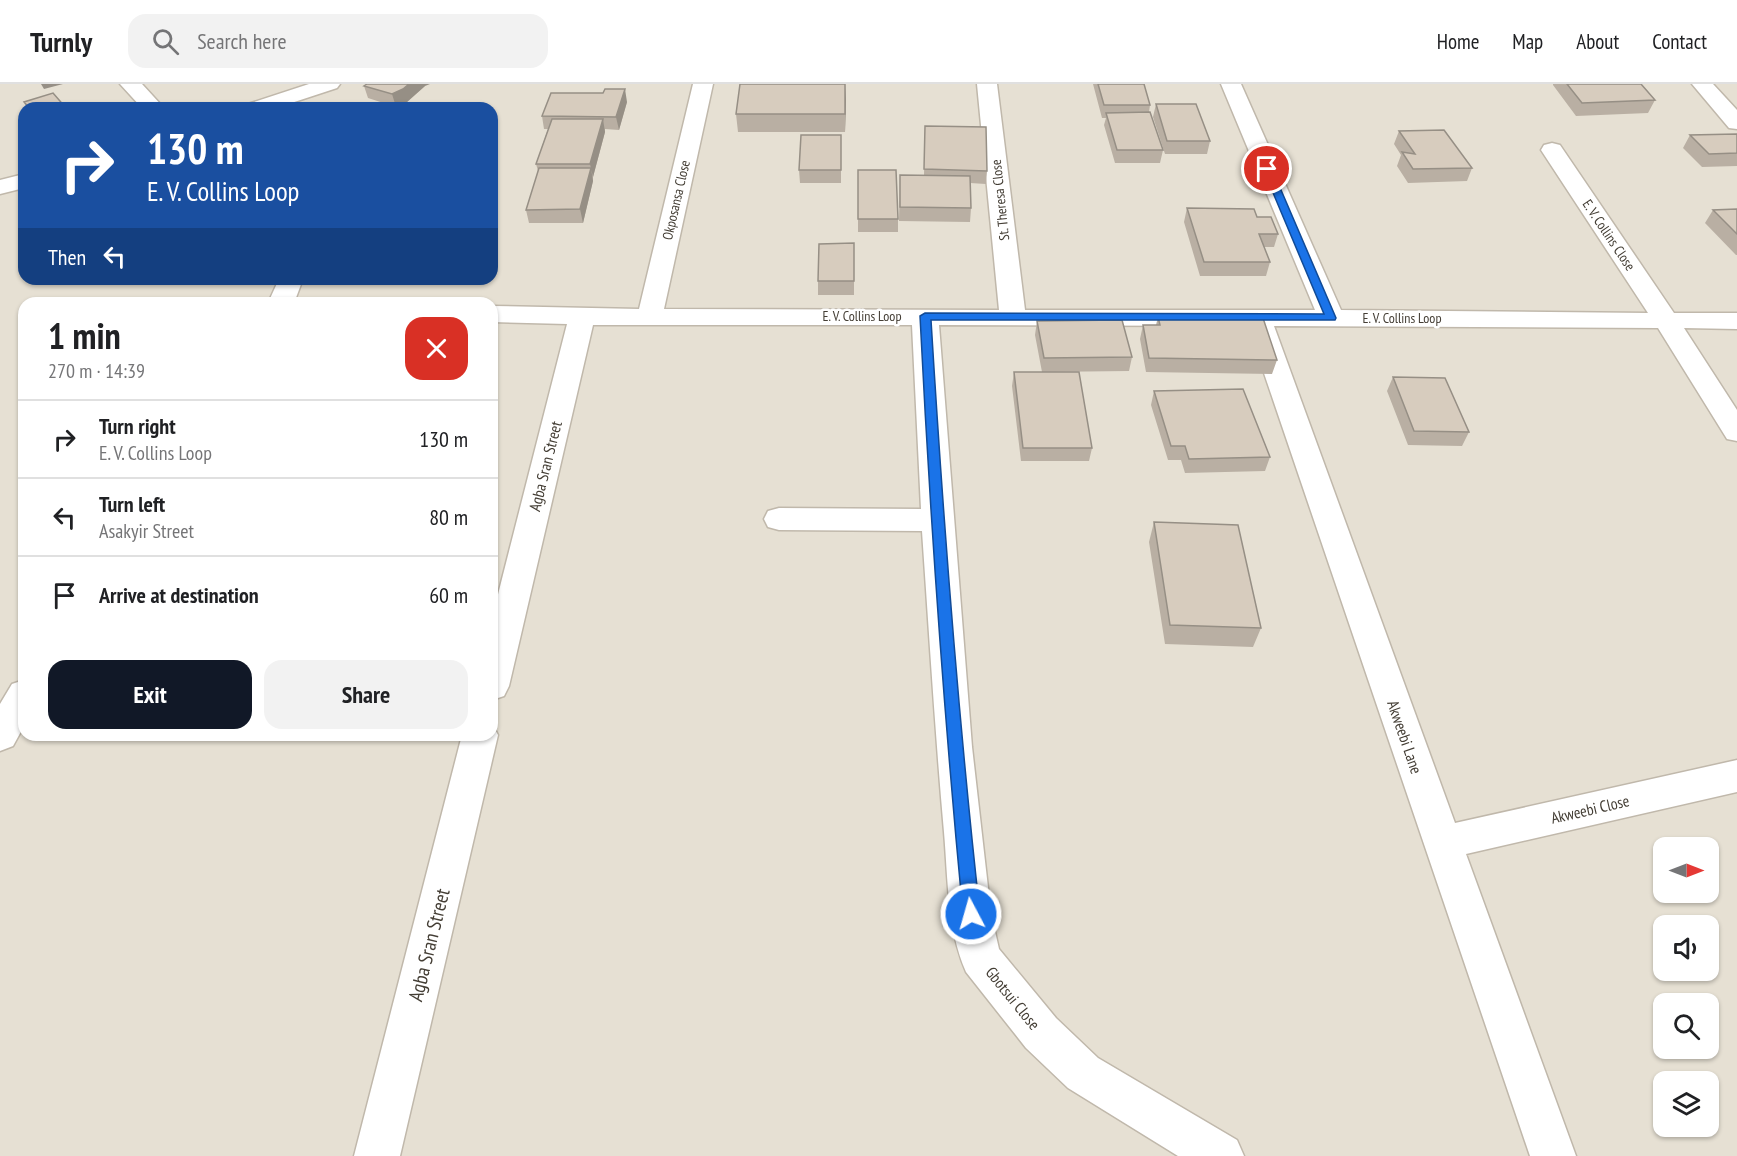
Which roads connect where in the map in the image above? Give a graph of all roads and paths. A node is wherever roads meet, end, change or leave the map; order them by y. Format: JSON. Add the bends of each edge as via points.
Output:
{"nodes":[{"id":1,"x":130,"y":84,"type":"edge"},
{"id":2,"x":330,"y":84,"type":"edge"},
{"id":3,"x":703,"y":84,"type":"edge"},
{"id":4,"x":987,"y":84,"type":"edge"},
{"id":5,"x":1231,"y":84,"type":"edge"},
{"id":6,"x":1702,"y":84,"type":"edge"},
{"id":7,"x":148,"y":102,"type":"edge"},
{"id":8,"x":291,"y":102,"type":"edge"},
{"id":9,"x":1737,"y":123,"type":"edge"},
{"id":10,"x":1552,"y":150,"type":"dead end"},
{"id":11,"x":18,"y":182,"type":"edge"},
{"id":12,"x":0,"y":187,"type":"edge"},
{"id":13,"x":498,"y":314,"type":"edge"},
{"id":14,"x":650,"y":316,"type":"junction"},
{"id":15,"x":925,"y":316,"type":"junction"},
{"id":16,"x":582,"y":317,"type":"junction"},
{"id":17,"x":1013,"y":317,"type":"junction"},
{"id":18,"x":1258,"y":318,"type":"junction"},
{"id":19,"x":1331,"y":318,"type":"junction"},
{"id":20,"x":1666,"y":320,"type":"junction"},
{"id":21,"x":1737,"y":321,"type":"edge"},
{"id":22,"x":1737,"y":432,"type":"edge"},
{"id":23,"x":779,"y":519,"type":"dead end"},
{"id":24,"x":937,"y":520,"type":"junction"},
{"id":25,"x":498,"y":661,"type":"edge"},
{"id":26,"x":18,"y":704,"type":"edge"},
{"id":27,"x":0,"y":736,"type":"edge"},
{"id":28,"x":479,"y":741,"type":"edge"},
{"id":29,"x":1737,"y":776,"type":"edge"},
{"id":30,"x":1442,"y":843,"type":"junction"},
{"id":31,"x":377,"y":1156,"type":"edge"},
{"id":32,"x":1221,"y":1156,"type":"edge"},
{"id":33,"x":1553,"y":1156,"type":"edge"}],
"edges":[{"from":1,"to":7,"type":"street"},
{"from":2,"to":8,"type":"street"},
{"from":3,"to":14,"type":"street","name":"Okposansa Close"},
{"from":4,"to":17,"type":"street","name":"St. Theresa Close"},
{"from":5,"to":19,"type":"street"},
{"from":6,"to":9,"type":"street"},
{"from":10,"to":20,"type":"street","name":"E. V. Collins Close"},
{"from":11,"to":12,"type":"street"},
{"from":13,"to":16,"type":"street","name":"E. V. Collins Loop"},
{"from":14,"to":15,"type":"street","name":"E. V. Collins Loop"},
{"from":14,"to":16,"type":"street","name":"E. V. Collins Loop"},
{"from":15,"to":17,"type":"street","name":"E. V. Collins Loop"},
{"from":15,"to":24,"type":"street","name":"Gbotsui Close"},
{"from":16,"to":25,"type":"street","name":"Agba Sran Street"},
{"from":17,"to":18,"type":"street","name":"E. V. Collins Loop"},
{"from":18,"to":19,"type":"street","name":"E. V. Collins Loop"},
{"from":18,"to":30,"type":"street","name":"Akweebi Lane"},
{"from":19,"to":20,"type":"street","name":"E. V. Collins Loop"},
{"from":20,"to":21,"type":"street","name":"E. V. Collins Loop"},
{"from":20,"to":22,"type":"street","name":"E. V. Collins Close"},
{"from":23,"to":24,"type":"street"},
{"from":24,"to":32,"type":"street","name":"Gbotsui Close","via":[[954,747],[971,914],[980,958],[1041,1033],[1083,1073]]},
{"from":26,"to":27,"type":"street"},
{"from":28,"to":31,"type":"street","name":"Agba Sran Street"},
{"from":29,"to":30,"type":"street","name":"Akweebi Close"},
{"from":30,"to":33,"type":"street","name":"Akweebi Lane"}]}
